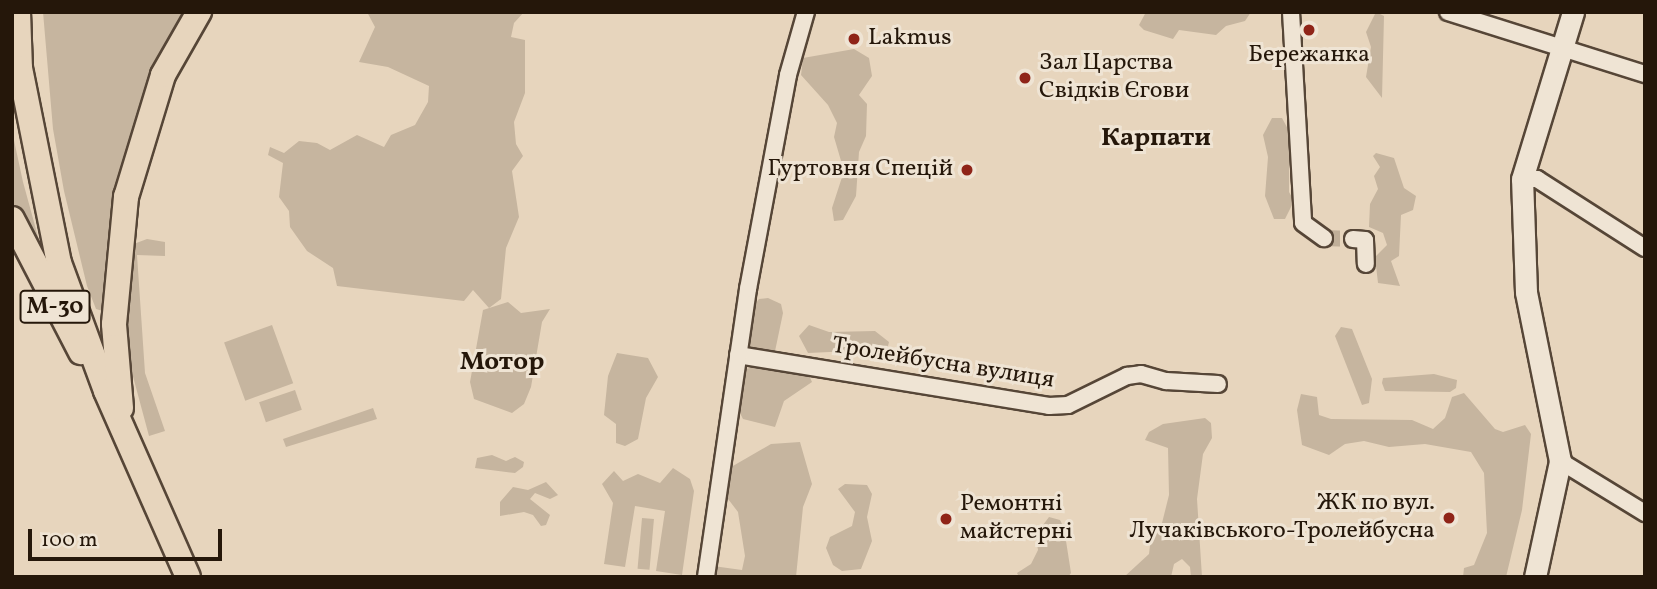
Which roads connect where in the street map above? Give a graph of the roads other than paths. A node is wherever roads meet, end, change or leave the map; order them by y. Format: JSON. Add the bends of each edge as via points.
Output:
{"nodes":[{"id":1,"x":18,"y":12,"type":"edge"},
{"id":2,"x":200,"y":12,"type":"edge"},
{"id":3,"x":806,"y":12,"type":"edge"},
{"id":4,"x":1291,"y":12,"type":"edge"},
{"id":5,"x":1448,"y":12,"type":"edge"},
{"id":6,"x":1573,"y":12,"type":"edge"},
{"id":7,"x":1562,"y":49,"type":"junction"},
{"id":8,"x":1645,"y":74,"type":"edge"},
{"id":9,"x":1522,"y":179,"type":"junction"},
{"id":10,"x":12,"y":219,"type":"edge"},
{"id":11,"x":1324,"y":238,"type":"tunnel mouth"},
{"id":12,"x":1353,"y":239,"type":"dead end"},
{"id":13,"x":1645,"y":248,"type":"edge"},
{"id":14,"x":1366,"y":264,"type":"dead end"},
{"id":15,"x":738,"y":355,"type":"junction"},
{"id":16,"x":1218,"y":384,"type":"dead end"},
{"id":17,"x":106,"y":391,"type":"junction"},
{"id":18,"x":123,"y":430,"type":"junction"},
{"id":19,"x":1560,"y":461,"type":"junction"},
{"id":20,"x":1645,"y":513,"type":"edge"},
{"id":21,"x":188,"y":577,"type":"edge"},
{"id":22,"x":706,"y":577,"type":"edge"},
{"id":23,"x":1535,"y":577,"type":"edge"}],
"edges":[{"from":1,"to":17,"type":"highway","number":"М-30","via":[[20,68],[36,163],[59,262]]},
{"from":2,"to":18,"type":"highway","via":[[163,75],[125,197],[114,324]]},
{"from":3,"to":15,"type":"street","via":[[788,75]]},
{"from":4,"to":11,"type":"street","via":[[1303,223],[1317,238]]},
{"from":5,"to":7,"type":"street"},
{"from":6,"to":7,"type":"main road"},
{"from":7,"to":8,"type":"street"},
{"from":7,"to":9,"type":"main road"},
{"from":9,"to":13,"type":"street","via":[[1537,179]]},
{"from":9,"to":19,"type":"main road","via":[[1527,299]]},
{"from":10,"to":17,"type":"highway","number":"М-30","via":[[65,327]]},
{"from":12,"to":14,"type":"street","via":[[1365,240]]},
{"from":15,"to":16,"type":"street","name":"Тролейбусна вулиця","via":[[1049,406],[1068,405],[1141,374],[1166,381]]},
{"from":15,"to":22,"type":"street"},
{"from":17,"to":18,"type":"highway","number":"М-30"},
{"from":18,"to":21,"type":"highway","number":"М-30"},
{"from":19,"to":20,"type":"street"},
{"from":19,"to":23,"type":"main road"}]}
